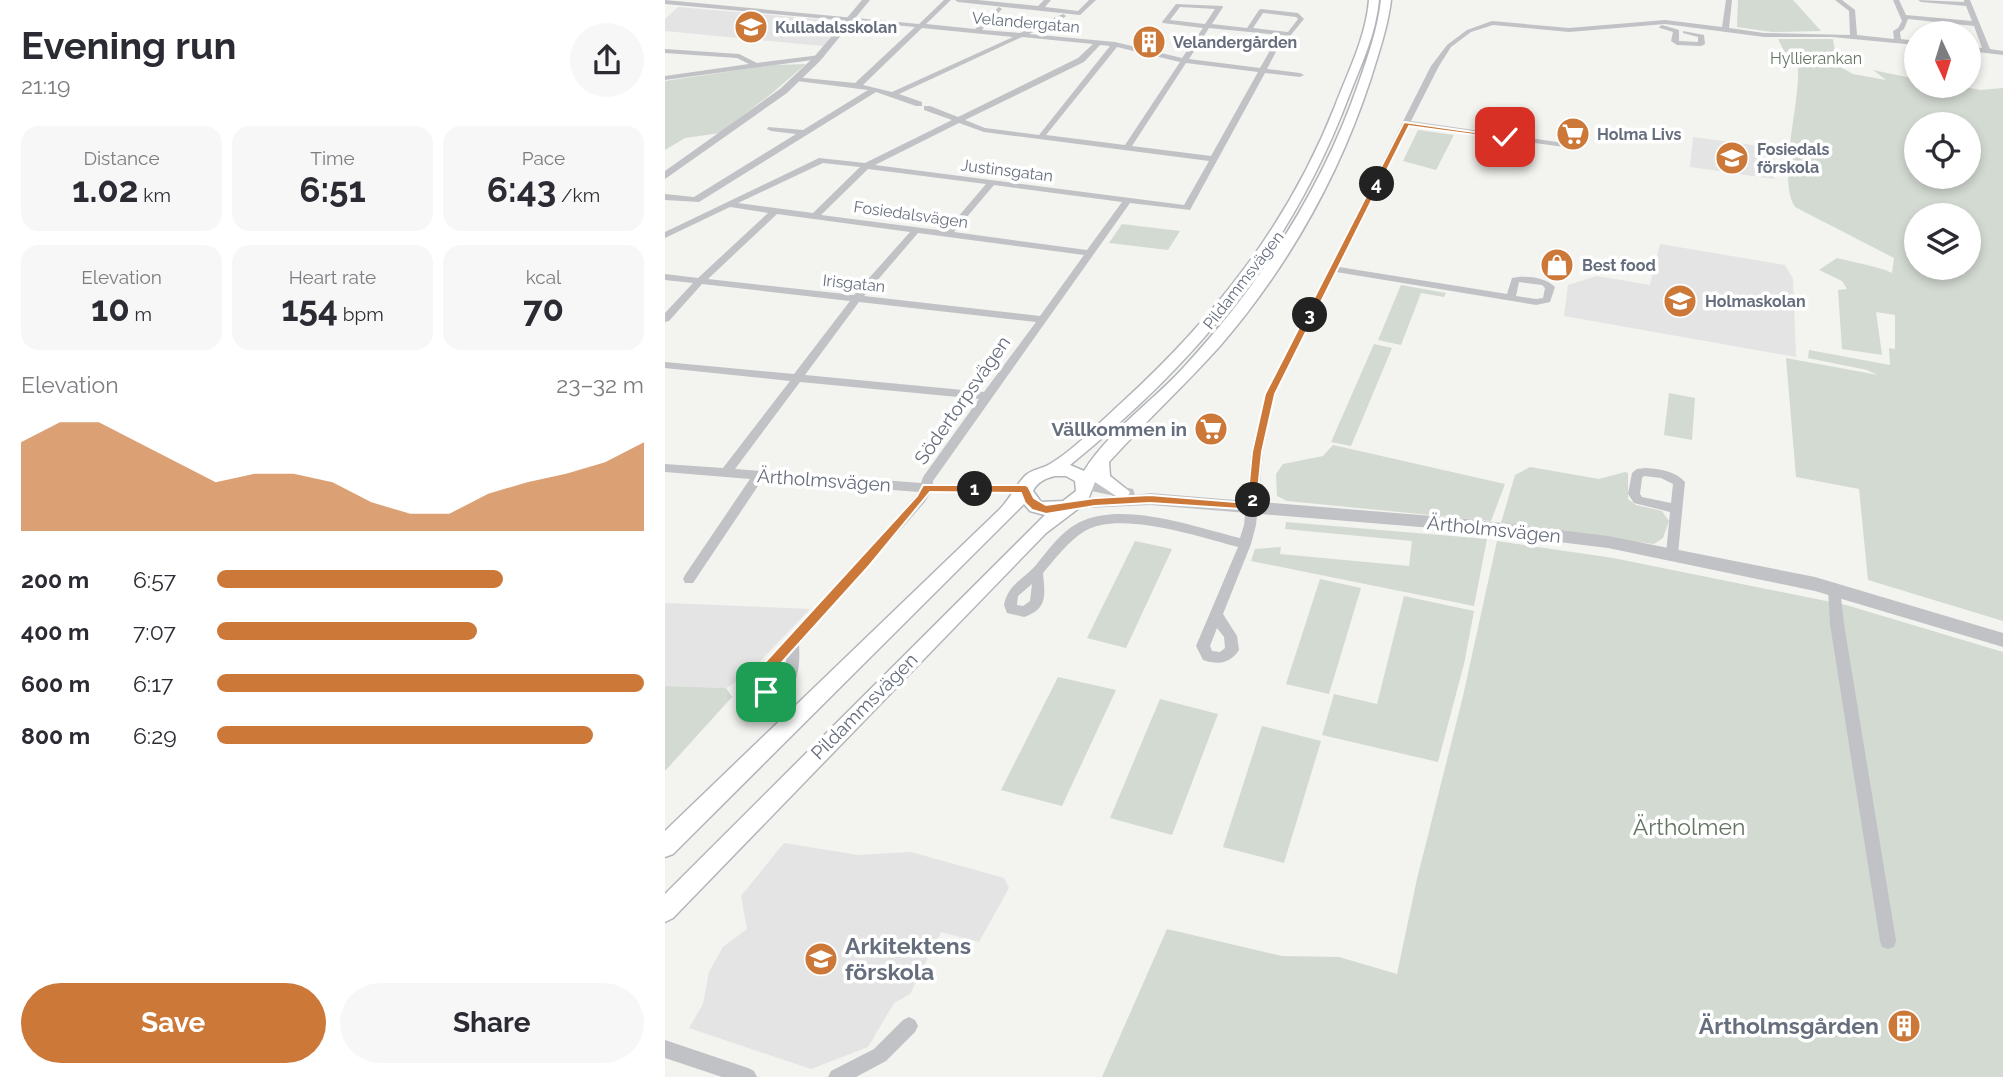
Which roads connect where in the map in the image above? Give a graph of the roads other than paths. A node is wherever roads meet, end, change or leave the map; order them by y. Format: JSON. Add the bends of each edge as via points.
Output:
{"nodes":[{"id":1,"x":732,"y":0,"type":"edge"},
{"id":2,"x":866,"y":0,"type":"edge"},
{"id":3,"x":948,"y":0,"type":"edge"},
{"id":4,"x":959,"y":0,"type":"edge"},
{"id":5,"x":1048,"y":0,"type":"edge"},
{"id":6,"x":1093,"y":0,"type":"edge"},
{"id":7,"x":1374,"y":0,"type":"edge"},
{"id":8,"x":1386,"y":0,"type":"edge"},
{"id":9,"x":1729,"y":0,"type":"edge"},
{"id":10,"x":1838,"y":0,"type":"edge"},
{"id":11,"x":1896,"y":0,"type":"edge"},
{"id":12,"x":1921,"y":0,"type":"edge"},
{"id":13,"x":665,"y":2,"type":"edge"},
{"id":14,"x":1968,"y":2,"type":"edge"},
{"id":15,"x":1001,"y":4,"type":"edge"},
{"id":16,"x":723,"y":7,"type":"junction"},
{"id":17,"x":1039,"y":8,"type":"junction"},
{"id":18,"x":1063,"y":16,"type":"dead end"},
{"id":19,"x":1904,"y":17,"type":"junction"},
{"id":20,"x":851,"y":19,"type":"junction"},
{"id":21,"x":1946,"y":21,"type":"edge"},
{"id":22,"x":1976,"y":21,"type":"edge"},
{"id":23,"x":1656,"y":23,"type":"junction"},
{"id":24,"x":919,"y":26,"type":"junction"},
{"id":25,"x":1207,"y":26,"type":"junction"},
{"id":26,"x":1248,"y":30,"type":"junction"},
{"id":27,"x":1725,"y":30,"type":"junction"},
{"id":28,"x":977,"y":31,"type":"junction"},
{"id":29,"x":1677,"y":31,"type":"dead end"},
{"id":30,"x":1981,"y":35,"type":"edge"},
{"id":31,"x":1020,"y":36,"type":"junction"},
{"id":32,"x":1854,"y":36,"type":"junction"},
{"id":33,"x":1279,"y":40,"type":"dead end"},
{"id":34,"x":1898,"y":41,"type":"junction"},
{"id":35,"x":1904,"y":42,"type":"edge"},
{"id":36,"x":1098,"y":43,"type":"junction"},
{"id":37,"x":1115,"y":44,"type":"junction"},
{"id":38,"x":1981,"y":50,"type":"edge"},
{"id":39,"x":665,"y":51,"type":"edge"},
{"id":40,"x":1987,"y":51,"type":"junction"},
{"id":41,"x":2003,"y":53,"type":"edge"},
{"id":42,"x":820,"y":57,"type":"junction"},
{"id":43,"x":1185,"y":61,"type":"junction"},
{"id":44,"x":756,"y":65,"type":"junction"},
{"id":45,"x":1262,"y":71,"type":"junction"},
{"id":46,"x":1300,"y":75,"type":"dead end"},
{"id":47,"x":665,"y":78,"type":"edge"},
{"id":48,"x":797,"y":79,"type":"junction"},
{"id":49,"x":858,"y":85,"type":"junction"},
{"id":50,"x":875,"y":89,"type":"junction"},
{"id":51,"x":895,"y":93,"type":"junction"},
{"id":52,"x":958,"y":121,"type":"junction"},
{"id":53,"x":1406,"y":123,"type":"junction"},
{"id":54,"x":771,"y":129,"type":"dead end"},
{"id":55,"x":806,"y":133,"type":"junction"},
{"id":56,"x":1041,"y":137,"type":"junction"},
{"id":57,"x":1564,"y":145,"type":"dead end"},
{"id":58,"x":1127,"y":148,"type":"junction"},
{"id":59,"x":1213,"y":159,"type":"junction"},
{"id":60,"x":823,"y":160,"type":"joint"},
{"id":61,"x":866,"y":166,"type":"junction"},
{"id":62,"x":665,"y":176,"type":"edge"},
{"id":63,"x":992,"y":183,"type":"junction"},
{"id":64,"x":665,"y":197,"type":"edge"},
{"id":65,"x":1128,"y":200,"type":"junction"},
{"id":66,"x":730,"y":205,"type":"junction"},
{"id":67,"x":1187,"y":208,"type":"joint"},
{"id":68,"x":775,"y":211,"type":"junction"},
{"id":69,"x":814,"y":217,"type":"junction"},
{"id":70,"x":916,"y":230,"type":"junction"},
{"id":71,"x":948,"y":234,"type":"junction"},
{"id":72,"x":665,"y":235,"type":"edge"},
{"id":73,"x":1088,"y":253,"type":"junction"},
{"id":74,"x":1333,"y":269,"type":"junction"},
{"id":75,"x":665,"y":278,"type":"edge"},
{"id":76,"x":700,"y":281,"type":"junction"},
{"id":77,"x":1511,"y":297,"type":"dead end"},
{"id":78,"x":856,"y":299,"type":"junction"},
{"id":79,"x":665,"y":318,"type":"edge"},
{"id":80,"x":1040,"y":319,"type":"junction"},
{"id":81,"x":665,"y":365,"type":"edge"},
{"id":82,"x":795,"y":377,"type":"junction"},
{"id":83,"x":985,"y":396,"type":"junction"},
{"id":84,"x":1101,"y":462,"type":"junction"},
{"id":85,"x":665,"y":467,"type":"edge"},
{"id":86,"x":1052,"y":471,"type":"junction"},
{"id":87,"x":727,"y":472,"type":"junction"},
{"id":88,"x":759,"y":475,"type":"junction"},
{"id":89,"x":1087,"y":484,"type":"junction"},
{"id":90,"x":927,"y":488,"type":"junction"},
{"id":91,"x":1024,"y":491,"type":"junction"},
{"id":92,"x":1122,"y":492,"type":"junction"},
{"id":93,"x":1150,"y":499,"type":"junction"},
{"id":94,"x":1070,"y":506,"type":"junction"},
{"id":95,"x":1252,"y":507,"type":"junction"},
{"id":96,"x":1677,"y":509,"type":"dead end"},
{"id":97,"x":1245,"y":544,"type":"junction"},
{"id":98,"x":1672,"y":554,"type":"junction"},
{"id":99,"x":1037,"y":572,"type":"dead end"},
{"id":100,"x":689,"y":579,"type":"dead end"},
{"id":101,"x":1834,"y":589,"type":"junction"},
{"id":102,"x":1216,"y":614,"type":"dead end"},
{"id":103,"x":2003,"y":640,"type":"edge"},
{"id":104,"x":792,"y":645,"type":"dead end"},
{"id":105,"x":665,"y":846,"type":"edge"},
{"id":106,"x":665,"y":910,"type":"edge"},
{"id":107,"x":1888,"y":941,"type":"dead end"},
{"id":108,"x":909,"y":1026,"type":"dead end"},
{"id":109,"x":665,"y":1049,"type":"edge"},
{"id":110,"x":748,"y":1077,"type":"edge"},
{"id":111,"x":837,"y":1077,"type":"edge"}],
"edges":[{"from":1,"to":16,"type":"street"},
{"from":2,"to":20,"type":"street"},
{"from":3,"to":24,"type":"street"},
{"from":4,"to":15,"type":"street"},
{"from":5,"to":17,"type":"street"},
{"from":6,"to":17,"type":"street","via":[[1080,13]]},
{"from":7,"to":86,"type":"main road","name":"Pildammsvägen","via":[[1321,155],[1272,246],[1207,328],[1151,385]]},
{"from":8,"to":84,"type":"main road","name":"Pildammsvägen","via":[[1354,115],[1305,219],[1225,332]]},
{"from":9,"to":27,"type":"street"},
{"from":10,"to":32,"type":"street","via":[[1852,10]]},
{"from":11,"to":19,"type":"street"},
{"from":12,"to":14,"type":"street"},
{"from":13,"to":16,"type":"street","name":"Velandergatan"},
{"from":14,"to":22,"type":"street"},
{"from":15,"to":17,"type":"street"},
{"from":15,"to":28,"type":"street"},
{"from":16,"to":20,"type":"street","name":"Velandergatan"},
{"from":18,"to":31,"type":"street"},
{"from":19,"to":21,"type":"street"},
{"from":19,"to":34,"type":"street","via":[[1906,21],[1896,31]]},
{"from":20,"to":24,"type":"street","name":"Velandergatan"},
{"from":20,"to":42,"type":"street"},
{"from":23,"to":27,"type":"street"},
{"from":23,"to":29,"type":"street"},
{"from":23,"to":53,"type":"street","via":[[1569,30],[1492,23],[1475,27],[1441,54]]},
{"from":24,"to":28,"type":"street","name":"Velandergatan"},
{"from":24,"to":49,"type":"street"},
{"from":25,"to":25,"type":"street","via":[[1186,24],[1165,22],[1181,4],[1220,7]]},
{"from":25,"to":26,"type":"street"},
{"from":25,"to":43,"type":"street"},
{"from":26,"to":26,"type":"street","via":[[1290,34],[1301,16],[1261,11]]},
{"from":27,"to":32,"type":"street","via":[[1778,36]]},
{"from":28,"to":31,"type":"street","name":"Velandergatan"},
{"from":30,"to":40,"type":"street"},
{"from":31,"to":36,"type":"street","name":"Velandergatan"},
{"from":31,"to":51,"type":"street"},
{"from":32,"to":34,"type":"street"},
{"from":33,"to":45,"type":"street"},
{"from":34,"to":35,"type":"street"},
{"from":36,"to":37,"type":"street","name":"Velandergatan"},
{"from":36,"to":52,"type":"street","via":[[1081,60]]},
{"from":37,"to":43,"type":"street","name":"Velandergatan"},
{"from":37,"to":56,"type":"street"},
{"from":38,"to":40,"type":"street"},
{"from":39,"to":44,"type":"street","via":[[739,57]]},
{"from":40,"to":41,"type":"street"},
{"from":42,"to":44,"type":"street"},
{"from":42,"to":48,"type":"street"},
{"from":43,"to":45,"type":"street","name":"Velandergatan"},
{"from":43,"to":58,"type":"street"},
{"from":44,"to":47,"type":"street"},
{"from":45,"to":46,"type":"street","name":"Velandergatan"},
{"from":45,"to":59,"type":"street"},
{"from":48,"to":49,"type":"street"},
{"from":48,"to":62,"type":"street","via":[[741,125]]},
{"from":49,"to":50,"type":"street"},
{"from":50,"to":51,"type":"street"},
{"from":50,"to":55,"type":"street"},
{"from":51,"to":52,"type":"street"},
{"from":52,"to":56,"type":"street","via":[[983,130]]},
{"from":52,"to":61,"type":"street"},
{"from":53,"to":57,"type":"street"},
{"from":53,"to":74,"type":"street"},
{"from":54,"to":55,"type":"street"},
{"from":55,"to":64,"type":"street","via":[[696,200]]},
{"from":56,"to":58,"type":"street"},
{"from":58,"to":59,"type":"street"},
{"from":59,"to":67,"type":"street"},
{"from":60,"to":61,"type":"street","name":"Justinsgatan"},
{"from":60,"to":66,"type":"street"},
{"from":61,"to":63,"type":"street","name":"Justinsgatan"},
{"from":61,"to":69,"type":"street"},
{"from":63,"to":65,"type":"street","name":"Justinsgatan"},
{"from":63,"to":71,"type":"street"},
{"from":65,"to":67,"type":"street","name":"Justinsgatan"},
{"from":65,"to":73,"type":"street","name":"Södertorpsvägen"},
{"from":66,"to":68,"type":"street","name":"Fosiedalsvägen"},
{"from":66,"to":72,"type":"street"},
{"from":68,"to":69,"type":"street","name":"Fosiedalsvägen"},
{"from":68,"to":76,"type":"street"},
{"from":69,"to":70,"type":"street","name":"Fosiedalsvägen"},
{"from":70,"to":71,"type":"street","name":"Fosiedalsvägen"},
{"from":70,"to":78,"type":"street"},
{"from":71,"to":73,"type":"street","name":"Fosiedalsvägen"},
{"from":73,"to":80,"type":"street","name":"Södertorpsvägen"},
{"from":74,"to":77,"type":"street"},
{"from":74,"to":95,"type":"street","via":[[1270,394],[1257,452]]},
{"from":75,"to":76,"type":"street","name":"Irisgatan"},
{"from":76,"to":78,"type":"street","name":"Irisgatan"},
{"from":76,"to":79,"type":"street"},
{"from":78,"to":80,"type":"street","name":"Irisgatan"},
{"from":78,"to":82,"type":"street"},
{"from":80,"to":83,"type":"street","name":"Södertorpsvägen"},
{"from":81,"to":82,"type":"street"},
{"from":82,"to":83,"type":"street"},
{"from":82,"to":87,"type":"street"},
{"from":83,"to":90,"type":"street","name":"Södertorpsvägen","via":[[927,480]]},
{"from":84,"to":89,"type":"main road","name":"Pildammsvägen"},
{"from":84,"to":92,"type":"main road","via":[[1102,479]]},
{"from":85,"to":87,"type":"street","name":"Ärtholmsvägen"},
{"from":86,"to":89,"type":"main road","name":"Ärtholmsvägen","via":[[1070,471]]},
{"from":86,"to":91,"type":"main road","via":[[1032,479]]},
{"from":87,"to":88,"type":"street","name":"Ärtholmsvägen"},
{"from":88,"to":90,"type":"street","name":"Ärtholmsvägen"},
{"from":88,"to":100,"type":"street"},
{"from":89,"to":92,"type":"street","name":"Ärtholmsvägen"},
{"from":89,"to":94,"type":"main road","via":[[1083,496]]},
{"from":90,"to":91,"type":"street","name":"Ärtholmsvägen"},
{"from":90,"to":104,"type":"street","name":"Södertorpsvägen"},
{"from":91,"to":94,"type":"main road","name":"Ärtholmsvägen","via":[[1040,508]]},
{"from":91,"to":105,"type":"main road","name":"Pildammsvägen"},
{"from":92,"to":93,"type":"street","name":"Ärtholmsvägen"},
{"from":93,"to":94,"type":"street","name":"Ärtholmsvägen"},
{"from":93,"to":95,"type":"street","name":"Ärtholmsvägen"},
{"from":94,"to":106,"type":"main road","name":"Pildammsvägen","via":[[1040,528]]},
{"from":95,"to":97,"type":"street"},
{"from":95,"to":98,"type":"street","name":"Ärtholmsvägen","via":[[1469,525]]},
{"from":96,"to":98,"type":"street"},
{"from":97,"to":99,"type":"street","via":[[1136,519],[1103,517],[1073,533]]},
{"from":97,"to":102,"type":"street"},
{"from":98,"to":101,"type":"street","name":"Ärtholmsvägen"},
{"from":101,"to":103,"type":"street","name":"Ärtholmsvägen"},
{"from":101,"to":107,"type":"street"},
{"from":108,"to":111,"type":"street","via":[[880,1055]]},
{"from":109,"to":110,"type":"street"}]}
